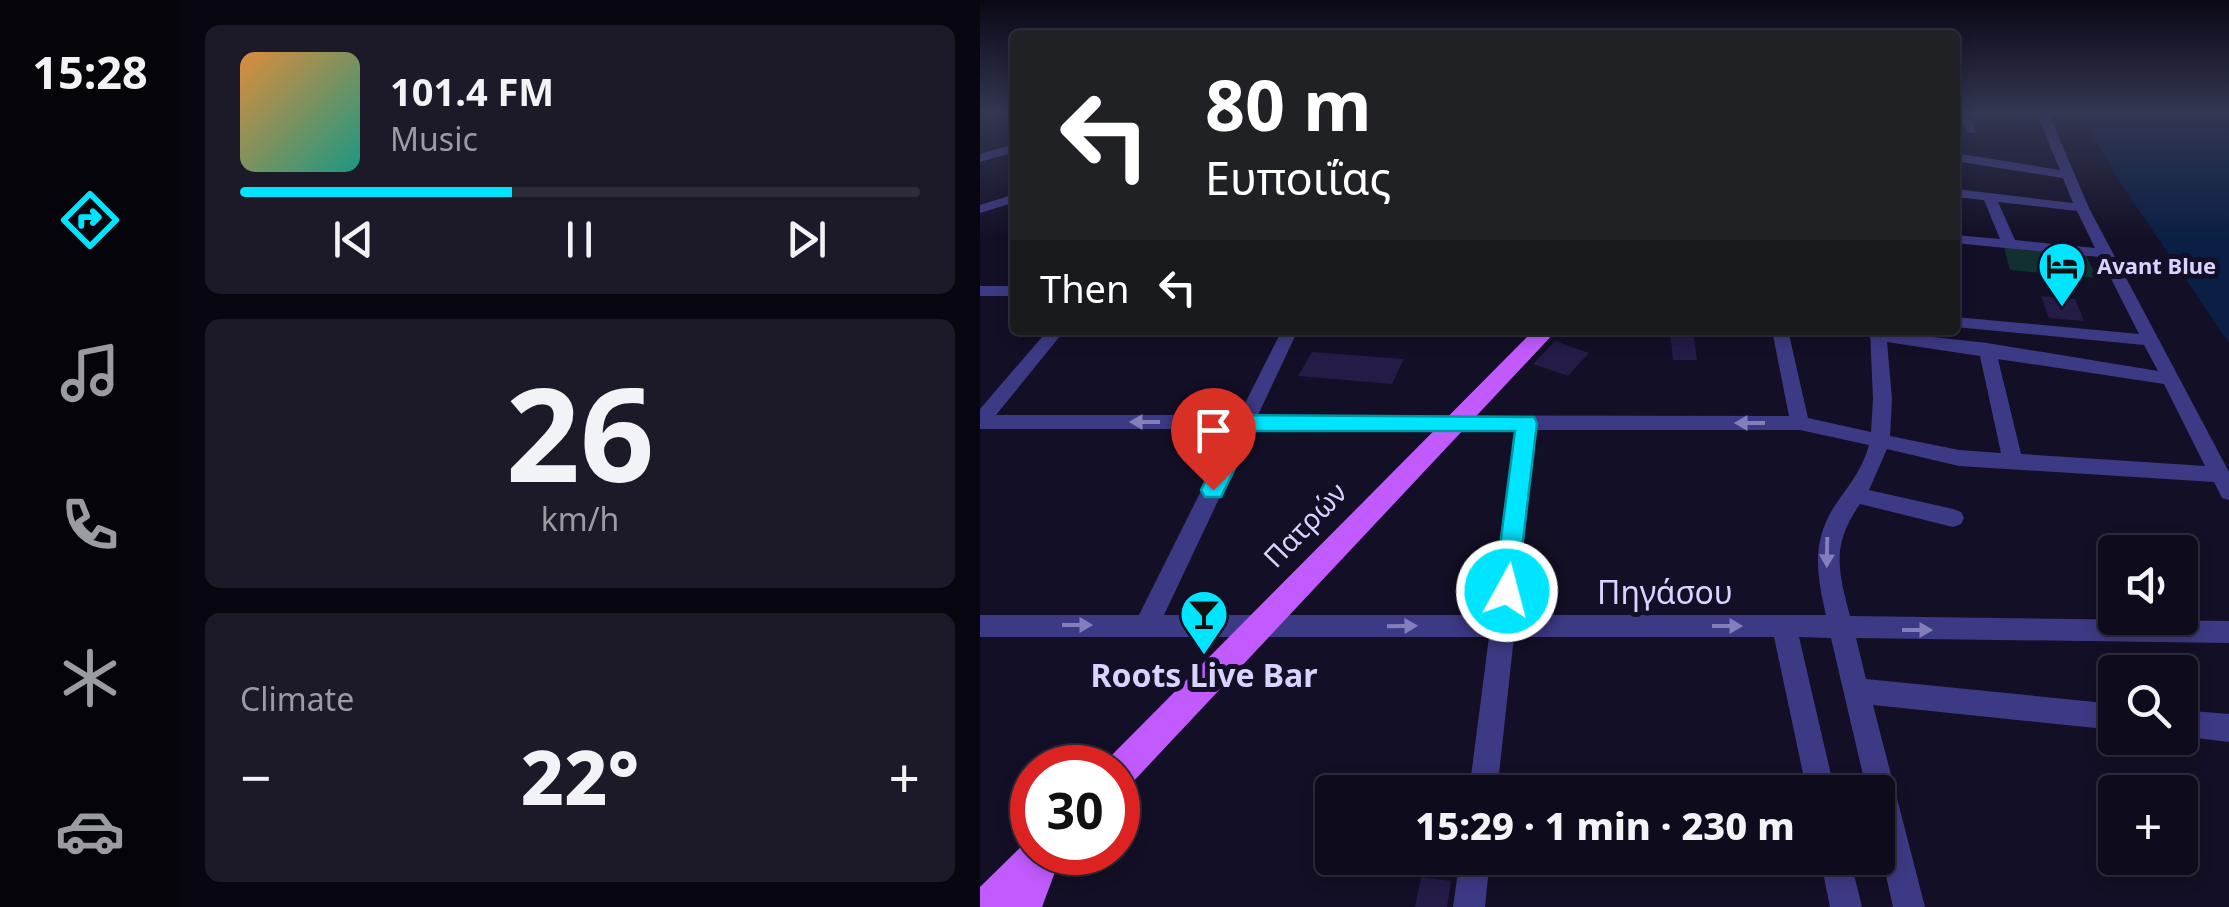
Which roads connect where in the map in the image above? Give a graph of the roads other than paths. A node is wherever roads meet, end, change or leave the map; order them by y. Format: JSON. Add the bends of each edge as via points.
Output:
{"nodes":[{"id":1,"x":2061,"y":154,"type":"edge"},
{"id":2,"x":1960,"y":158,"type":"edge"},
{"id":3,"x":2070,"y":175,"type":"junction"},
{"id":4,"x":1010,"y":192,"type":"edge"},
{"id":5,"x":1960,"y":194,"type":"edge"},
{"id":6,"x":1989,"y":197,"type":"junction"},
{"id":7,"x":980,"y":201,"type":"edge"},
{"id":8,"x":1010,"y":204,"type":"edge"},
{"id":9,"x":2082,"y":208,"type":"junction"},
{"id":10,"x":980,"y":209,"type":"edge"},
{"id":11,"x":1960,"y":239,"type":"edge"},
{"id":12,"x":2009,"y":243,"type":"junction"},
{"id":13,"x":2105,"y":253,"type":"junction"},
{"id":14,"x":980,"y":291,"type":"edge"},
{"id":15,"x":1010,"y":291,"type":"edge"},
{"id":16,"x":1960,"y":322,"type":"edge"},
{"id":17,"x":1053,"y":335,"type":"edge"},
{"id":18,"x":1288,"y":335,"type":"edge"},
{"id":19,"x":1541,"y":335,"type":"edge"},
{"id":20,"x":1781,"y":335,"type":"edge"},
{"id":21,"x":1878,"y":335,"type":"edge"},
{"id":22,"x":1896,"y":335,"type":"edge"},
{"id":23,"x":2148,"y":340,"type":"junction"},
{"id":24,"x":1987,"y":350,"type":"junction"},
{"id":25,"x":2168,"y":379,"type":"junction"},
{"id":26,"x":980,"y":422,"type":"edge"},
{"id":27,"x":1457,"y":422,"type":"junction"},
{"id":28,"x":1246,"y":423,"type":"junction"},
{"id":29,"x":1526,"y":423,"type":"junction"},
{"id":30,"x":1800,"y":423,"type":"junction"},
{"id":31,"x":1880,"y":441,"type":"junction"},
{"id":32,"x":2013,"y":461,"type":"junction"},
{"id":33,"x":2224,"y":484,"type":"edge"},
{"id":34,"x":1856,"y":495,"type":"junction"},
{"id":35,"x":1954,"y":518,"type":"dead end"},
{"id":36,"x":1503,"y":624,"type":"junction"},
{"id":37,"x":1147,"y":625,"type":"junction"},
{"id":38,"x":980,"y":626,"type":"edge"},
{"id":39,"x":1784,"y":626,"type":"junction"},
{"id":40,"x":1257,"y":628,"type":"junction"},
{"id":41,"x":1843,"y":630,"type":"junction"},
{"id":42,"x":2229,"y":632,"type":"edge"},
{"id":43,"x":1857,"y":691,"type":"junction"},
{"id":44,"x":2098,"y":714,"type":"edge"},
{"id":45,"x":2198,"y":725,"type":"edge"},
{"id":46,"x":2229,"y":728,"type":"edge"},
{"id":47,"x":1140,"y":750,"type":"edge"},
{"id":48,"x":1485,"y":775,"type":"edge"},
{"id":49,"x":1817,"y":775,"type":"edge"},
{"id":50,"x":1019,"y":875,"type":"edge"},
{"id":51,"x":1034,"y":875,"type":"edge"},
{"id":52,"x":1473,"y":875,"type":"edge"},
{"id":53,"x":1839,"y":875,"type":"edge"},
{"id":54,"x":988,"y":907,"type":"edge"},
{"id":55,"x":1022,"y":907,"type":"edge"},
{"id":56,"x":1469,"y":907,"type":"edge"},
{"id":57,"x":1846,"y":907,"type":"edge"},
{"id":58,"x":1909,"y":907,"type":"edge"}],
"edges":[{"from":1,"to":3,"type":"street"},
{"from":2,"to":3,"type":"street"},
{"from":3,"to":9,"type":"street"},
{"from":4,"to":7,"type":"street"},
{"from":5,"to":6,"type":"street"},
{"from":6,"to":9,"type":"street"},
{"from":6,"to":12,"type":"street"},
{"from":8,"to":10,"type":"street"},
{"from":9,"to":13,"type":"street"},
{"from":11,"to":12,"type":"street"},
{"from":12,"to":13,"type":"street"},
{"from":13,"to":23,"type":"street"},
{"from":14,"to":15,"type":"street"},
{"from":16,"to":23,"type":"street"},
{"from":17,"to":26,"type":"street"},
{"from":18,"to":28,"type":"street"},
{"from":19,"to":27,"type":"main road","name":"Πατρών"},
{"from":20,"to":30,"type":"street"},
{"from":21,"to":31,"type":"street"},
{"from":22,"to":24,"type":"street"},
{"from":23,"to":25,"type":"street"},
{"from":24,"to":25,"type":"street"},
{"from":24,"to":32,"type":"street"},
{"from":25,"to":33,"type":"street"},
{"from":28,"to":26,"type":"street","one_way":true},
{"from":27,"to":28,"type":"street"},
{"from":27,"to":29,"type":"street"},
{"from":27,"to":40,"type":"main road","name":"Πατρών"},
{"from":28,"to":37,"type":"street"},
{"from":30,"to":29,"type":"street","one_way":true},
{"from":29,"to":36,"type":"street"},
{"from":30,"to":31,"type":"street"},
{"from":31,"to":32,"type":"street","via":[[1958,458]]},
{"from":31,"to":34,"type":"street"},
{"from":32,"to":33,"type":"street"},
{"from":34,"to":35,"type":"street"},
{"from":34,"to":41,"type":"street","one_way":true,"via":[[1825,544]]},
{"from":36,"to":39,"type":"street","name":"Πηγάσου","one_way":true},
{"from":40,"to":36,"type":"street","name":"Πηγάσου","one_way":true},
{"from":36,"to":48,"type":"street"},
{"from":38,"to":37,"type":"street","name":"Πηγάσου","one_way":true},
{"from":37,"to":40,"type":"street","name":"Πηγάσου"},
{"from":39,"to":41,"type":"street","name":"Πηγάσου"},
{"from":39,"to":49,"type":"street"},
{"from":40,"to":47,"type":"main road","name":"Πατρών"},
{"from":41,"to":42,"type":"street","name":"Πηγάσου","one_way":true},
{"from":41,"to":43,"type":"street"},
{"from":43,"to":44,"type":"street"},
{"from":43,"to":58,"type":"street"},
{"from":45,"to":46,"type":"street"},
{"from":50,"to":54,"type":"main road"},
{"from":51,"to":55,"type":"main road"},
{"from":52,"to":56,"type":"street"},
{"from":53,"to":57,"type":"street"}]}
